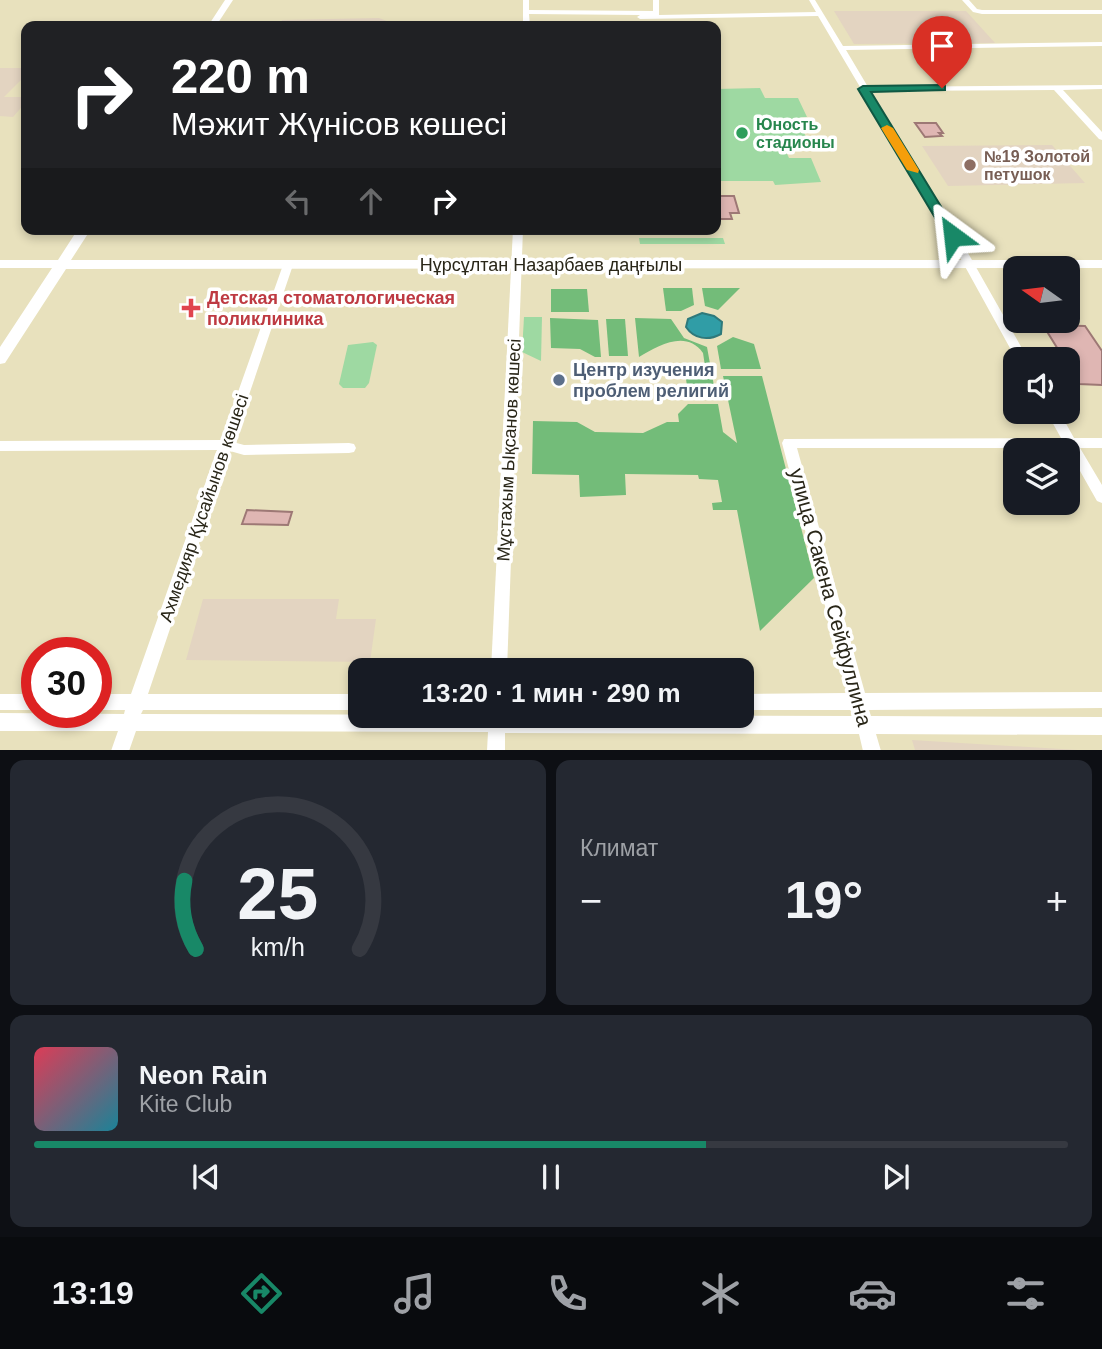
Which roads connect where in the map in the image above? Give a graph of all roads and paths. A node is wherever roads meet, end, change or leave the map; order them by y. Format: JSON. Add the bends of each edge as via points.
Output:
{"nodes":[{"id":1,"x":229,"y":0,"type":"edge"},
{"id":2,"x":526,"y":0,"type":"edge"},
{"id":3,"x":656,"y":0,"type":"edge"},
{"id":4,"x":811,"y":0,"type":"edge"},
{"id":5,"x":965,"y":0,"type":"edge"},
{"id":6,"x":527,"y":12,"type":"junction"},
{"id":7,"x":1102,"y":12,"type":"edge"},
{"id":8,"x":820,"y":14,"type":"junction"},
{"id":9,"x":640,"y":18,"type":"dead end"},
{"id":10,"x":215,"y":21,"type":"edge"},
{"id":11,"x":526,"y":21,"type":"edge"},
{"id":12,"x":1102,"y":44,"type":"edge"},
{"id":13,"x":840,"y":48,"type":"junction"},
{"id":14,"x":1056,"y":87,"type":"junction"},
{"id":15,"x":1102,"y":87,"type":"edge"},
{"id":16,"x":863,"y":89,"type":"junction"},
{"id":17,"x":1102,"y":136,"type":"edge"},
{"id":18,"x":81,"y":235,"type":"edge"},
{"id":19,"x":518,"y":235,"type":"edge"},
{"id":20,"x":0,"y":264,"type":"edge"},
{"id":21,"x":63,"y":264,"type":"junction"},
{"id":22,"x":516,"y":264,"type":"junction"},
{"id":23,"x":968,"y":264,"type":"junction"},
{"id":24,"x":1102,"y":264,"type":"edge"},
{"id":25,"x":288,"y":265,"type":"junction"},
{"id":26,"x":1015,"y":347,"type":"edge"},
{"id":27,"x":0,"y":359,"type":"edge"},
{"id":28,"x":1003,"y":443,"type":"edge"},
{"id":29,"x":1080,"y":443,"type":"edge"},
{"id":30,"x":1102,"y":443,"type":"edge"},
{"id":31,"x":226,"y":445,"type":"junction"},
{"id":32,"x":0,"y":446,"type":"edge"},
{"id":33,"x":349,"y":448,"type":"dead end"},
{"id":34,"x":1080,"y":460,"type":"edge"},
{"id":35,"x":1102,"y":497,"type":"edge"},
{"id":36,"x":500,"y":658,"type":"edge"},
{"id":37,"x":1102,"y":700,"type":"edge"},
{"id":38,"x":0,"y":702,"type":"edge"},
{"id":39,"x":21,"y":702,"type":"edge"},
{"id":40,"x":112,"y":702,"type":"edge"},
{"id":41,"x":137,"y":702,"type":"junction"},
{"id":42,"x":348,"y":702,"type":"edge"},
{"id":43,"x":754,"y":702,"type":"edge"},
{"id":44,"x":860,"y":702,"type":"junction"},
{"id":45,"x":348,"y":721,"type":"edge"},
{"id":46,"x":0,"y":722,"type":"edge"},
{"id":47,"x":754,"y":722,"type":"edge"},
{"id":48,"x":130,"y":723,"type":"junction"},
{"id":49,"x":866,"y":723,"type":"junction"},
{"id":50,"x":1102,"y":726,"type":"edge"},
{"id":51,"x":497,"y":728,"type":"edge"},
{"id":52,"x":120,"y":750,"type":"edge"},
{"id":53,"x":496,"y":750,"type":"edge"},
{"id":54,"x":873,"y":750,"type":"edge"}],
"edges":[{"from":1,"to":10,"type":"main road"},
{"from":2,"to":6,"type":"street"},
{"from":3,"to":6,"type":"street","via":[[657,13]]},
{"from":4,"to":8,"type":"street"},
{"from":5,"to":7,"type":"street","via":[[982,12]]},
{"from":6,"to":11,"type":"street"},
{"from":8,"to":9,"type":"street"},
{"from":8,"to":13,"type":"street"},
{"from":12,"to":13,"type":"street"},
{"from":13,"to":16,"type":"street"},
{"from":14,"to":15,"type":"street"},
{"from":14,"to":16,"type":"street"},
{"from":14,"to":17,"type":"street"},
{"from":16,"to":23,"type":"street"},
{"from":18,"to":21,"type":"main road"},
{"from":19,"to":22,"type":"street","name":"Мұстахым Ықсанов көшесі"},
{"from":20,"to":21,"type":"main road","name":"Нұрсұлтан Назарбаев даңғылы"},
{"from":21,"to":25,"type":"main road","name":"Нұрсұлтан Назарбаев даңғылы"},
{"from":21,"to":27,"type":"main road"},
{"from":22,"to":23,"type":"main road","name":"Нұрсұлтан Назарбаев даңғылы"},
{"from":22,"to":25,"type":"main road","name":"Нұрсұлтан Назарбаев даңғылы"},
{"from":22,"to":36,"type":"street","name":"Мұстахым Ықсанов көшесі"},
{"from":23,"to":24,"type":"main road","name":"Нұрсұлтан Назарбаев даңғылы"},
{"from":23,"to":26,"type":"street"},
{"from":25,"to":31,"type":"street","name":"Ахмедияр Құсайынов көшесі"},
{"from":28,"to":44,"type":"street","name":"улица Сакена Сейфуллина","via":[[789,443]]},
{"from":29,"to":30,"type":"street"},
{"from":31,"to":32,"type":"street"},
{"from":31,"to":33,"type":"street","via":[[244,450]]},
{"from":31,"to":41,"type":"street","name":"Ахмедияр Құсайынов көшесі"},
{"from":34,"to":35,"type":"street"},
{"from":37,"to":44,"type":"street"},
{"from":38,"to":39,"type":"street"},
{"from":40,"to":41,"type":"street"},
{"from":41,"to":42,"type":"street"},
{"from":41,"to":48,"type":"street","name":"Ахмедияр Құсайынов көшесі"},
{"from":43,"to":44,"type":"street"},
{"from":44,"to":49,"type":"street","name":"улица Сакена Сейфуллина"},
{"from":45,"to":48,"type":"street"},
{"from":46,"to":48,"type":"street"},
{"from":47,"to":49,"type":"street"},
{"from":48,"to":52,"type":"street","name":"Ахмедияр Құсайынов көшесі"},
{"from":49,"to":50,"type":"street"},
{"from":49,"to":54,"type":"street","name":"улица Сакена Сейфуллина"},
{"from":51,"to":53,"type":"street"}]}
